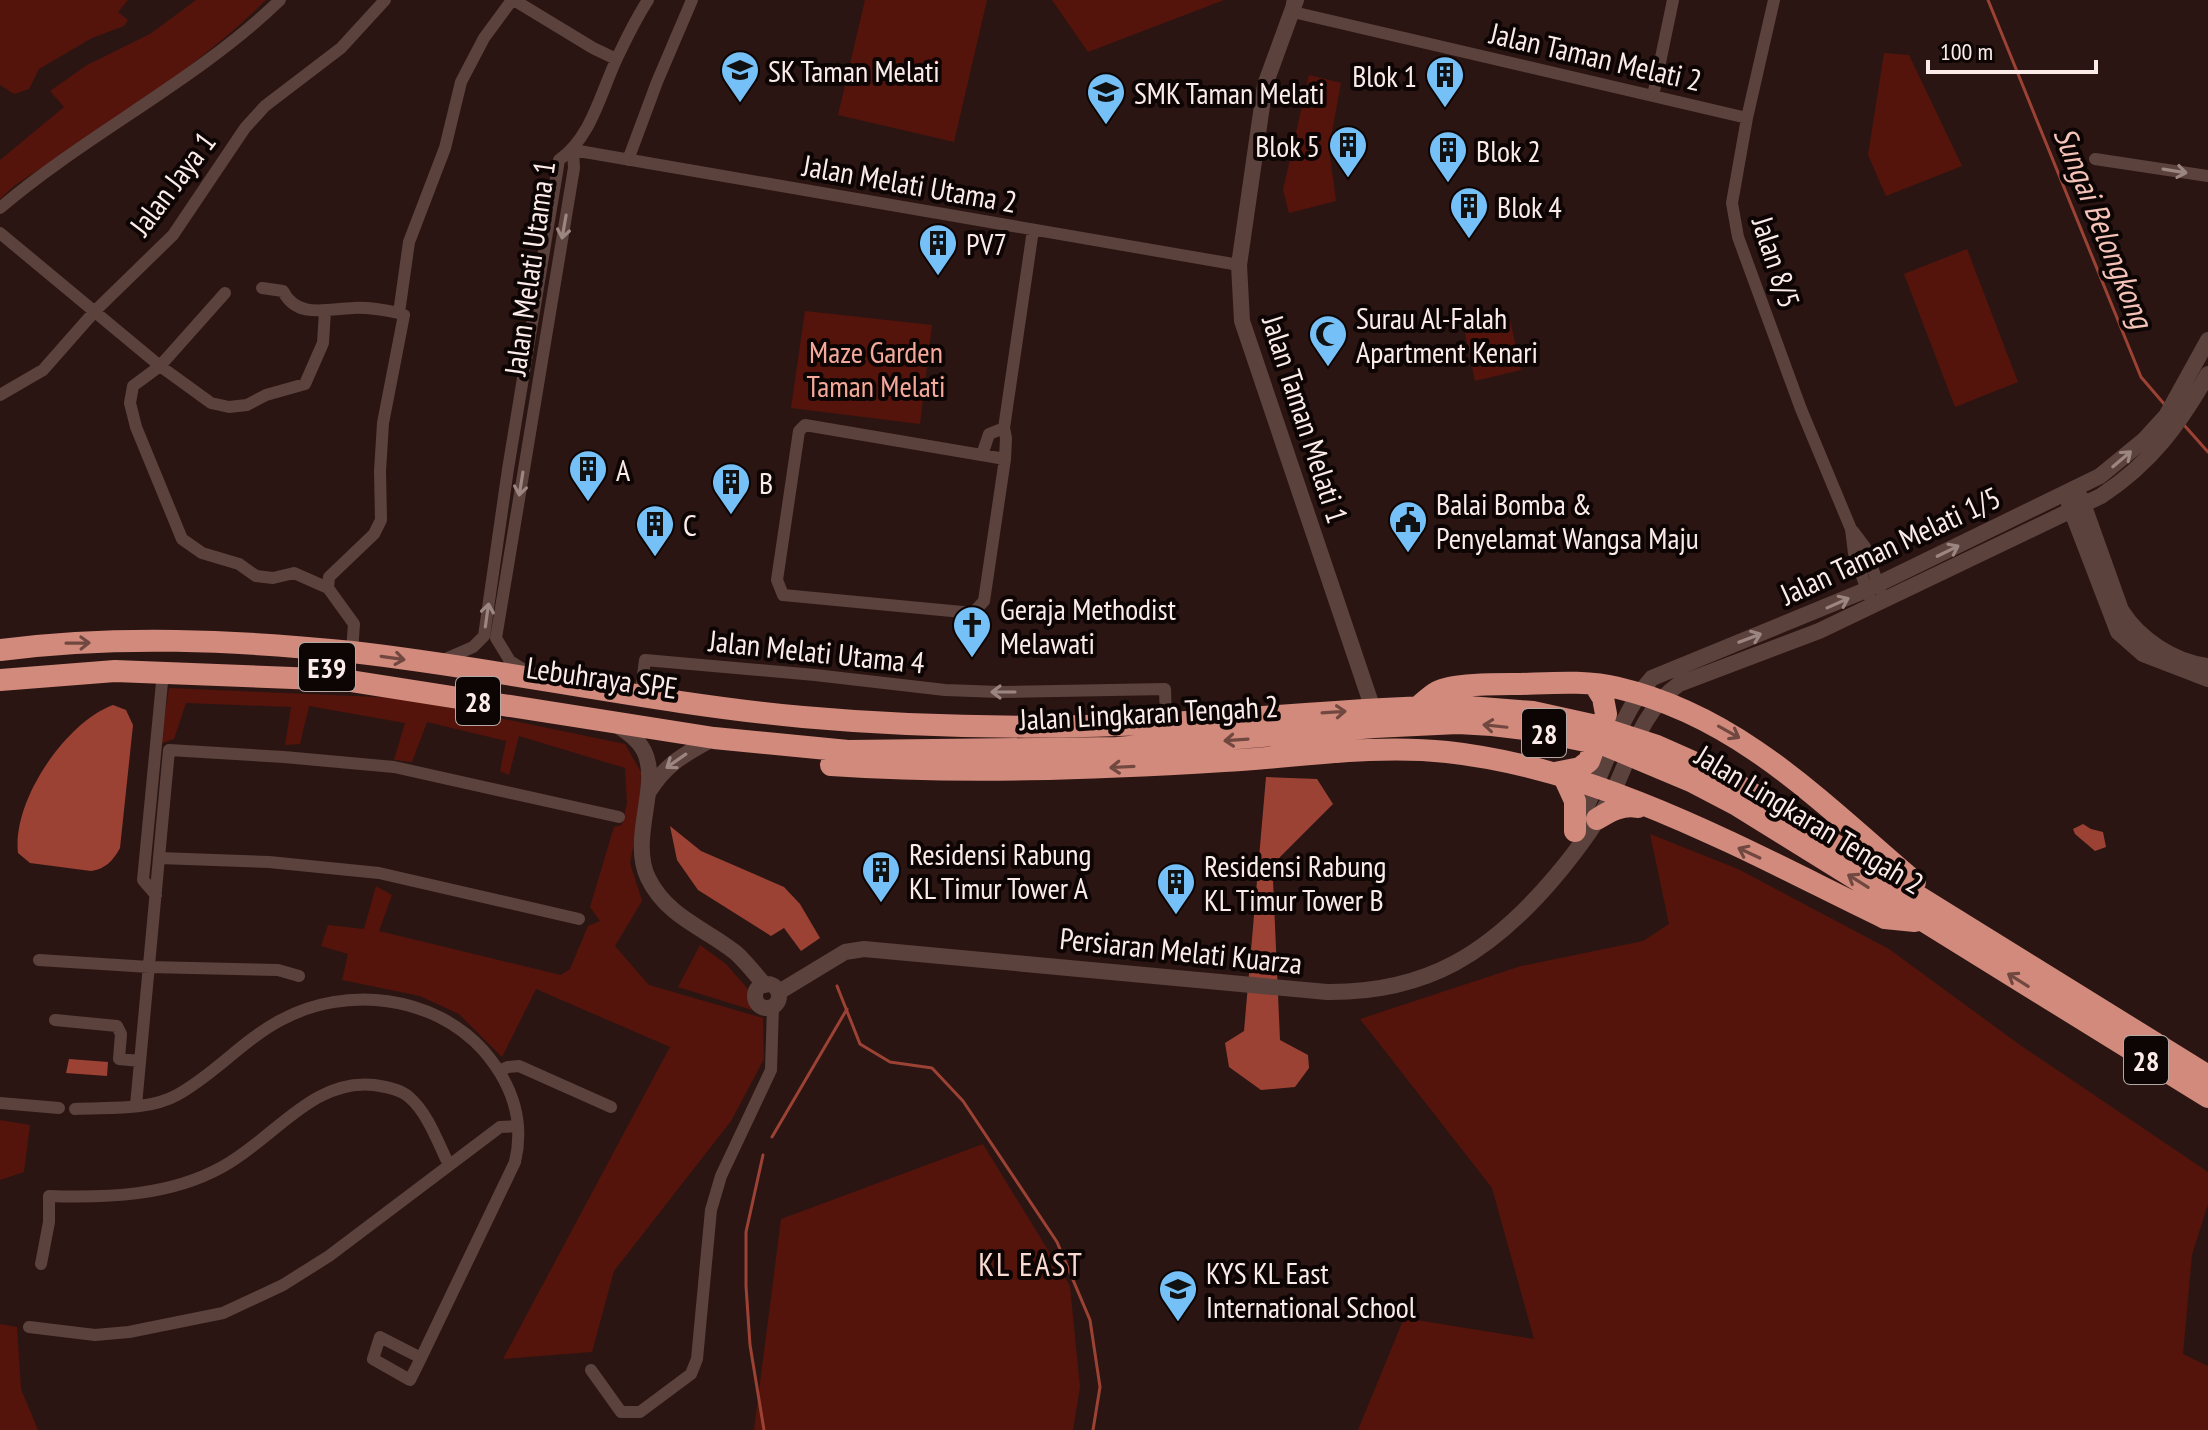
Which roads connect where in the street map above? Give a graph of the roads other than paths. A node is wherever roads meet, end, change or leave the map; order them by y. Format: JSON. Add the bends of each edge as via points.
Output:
{"nodes":[{"id":1,"x":280,"y":0,"type":"edge"},
{"id":2,"x":385,"y":0,"type":"edge"},
{"id":3,"x":513,"y":0,"type":"edge"},
{"id":4,"x":648,"y":0,"type":"edge"},
{"id":5,"x":692,"y":0,"type":"edge"},
{"id":6,"x":1673,"y":0,"type":"edge"},
{"id":7,"x":1774,"y":0,"type":"edge"},
{"id":8,"x":1294,"y":4,"type":"edge"},
{"id":9,"x":616,"y":59,"type":"junction"},
{"id":10,"x":1653,"y":96,"type":"junction"},
{"id":11,"x":1747,"y":118,"type":"junction"},
{"id":12,"x":573,"y":150,"type":"junction"},
{"id":13,"x":2095,"y":159,"type":"dead end"},
{"id":14,"x":628,"y":160,"type":"junction"},
{"id":15,"x":2208,"y":176,"type":"edge"},
{"id":16,"x":0,"y":208,"type":"edge"},
{"id":17,"x":1033,"y":230,"type":"junction"},
{"id":18,"x":0,"y":233,"type":"edge"},
{"id":19,"x":1239,"y":265,"type":"junction"},
{"id":20,"x":262,"y":288,"type":"dead end"},
{"id":21,"x":225,"y":293,"type":"dead end"},
{"id":22,"x":95,"y":311,"type":"junction"},
{"id":23,"x":325,"y":311,"type":"junction"},
{"id":24,"x":399,"y":313,"type":"junction"},
{"id":25,"x":2208,"y":340,"type":"edge"},
{"id":26,"x":160,"y":366,"type":"junction"},
{"id":27,"x":2208,"y":374,"type":"edge"},
{"id":28,"x":0,"y":395,"type":"edge"},
{"id":29,"x":2176,"y":414,"type":"junction"},
{"id":30,"x":1004,"y":428,"type":"junction"},
{"id":31,"x":982,"y":455,"type":"junction"},
{"id":32,"x":1005,"y":459,"type":"junction"},
{"id":33,"x":2118,"y":485,"type":"junction"},
{"id":34,"x":2074,"y":500,"type":"junction"},
{"id":35,"x":2034,"y":528,"type":"junction"},
{"id":36,"x":2091,"y":542,"type":"junction"},
{"id":37,"x":328,"y":588,"type":"junction"},
{"id":38,"x":1875,"y":595,"type":"junction"},
{"id":39,"x":0,"y":650,"type":"edge"},
{"id":40,"x":352,"y":652,"type":"junction"},
{"id":41,"x":435,"y":663,"type":"junction"},
{"id":42,"x":2208,"y":666,"type":"edge"},
{"id":43,"x":0,"y":667,"type":"edge"},
{"id":44,"x":163,"y":672,"type":"junction"},
{"id":45,"x":2208,"y":679,"type":"edge"},
{"id":46,"x":0,"y":680,"type":"edge"},
{"id":47,"x":544,"y":681,"type":"junction"},
{"id":48,"x":1634,"y":695,"type":"junction"},
{"id":49,"x":645,"y":706,"type":"junction"},
{"id":50,"x":1418,"y":707,"type":"junction"},
{"id":51,"x":1373,"y":709,"type":"junction"},
{"id":52,"x":613,"y":722,"type":"junction"},
{"id":53,"x":1166,"y":723,"type":"junction"},
{"id":54,"x":714,"y":738,"type":"junction"},
{"id":55,"x":799,"y":747,"type":"junction"},
{"id":56,"x":954,"y":751,"type":"junction"},
{"id":57,"x":1558,"y":775,"type":"junction"},
{"id":58,"x":1603,"y":780,"type":"junction"},
{"id":59,"x":647,"y":794,"type":"junction"},
{"id":60,"x":1655,"y":810,"type":"junction"},
{"id":61,"x":619,"y":817,"type":"dead end"},
{"id":62,"x":1597,"y":819,"type":"junction"},
{"id":63,"x":1575,"y":831,"type":"junction"},
{"id":64,"x":159,"y":858,"type":"junction"},
{"id":65,"x":1554,"y":878,"type":"junction"},
{"id":66,"x":156,"y":895,"type":"junction"},
{"id":67,"x":579,"y":919,"type":"dead end"},
{"id":68,"x":1924,"y":923,"type":"junction"},
{"id":69,"x":1974,"y":932,"type":"junction"},
{"id":70,"x":39,"y":960,"type":"dead end"},
{"id":71,"x":149,"y":967,"type":"junction"},
{"id":72,"x":299,"y":976,"type":"dead end"},
{"id":73,"x":772,"y":994,"type":"junction"},
{"id":74,"x":55,"y":1020,"type":"dead end"},
{"id":75,"x":140,"y":1061,"type":"junction"},
{"id":76,"x":501,"y":1070,"type":"junction"},
{"id":77,"x":2208,"y":1076,"type":"edge"},
{"id":78,"x":2208,"y":1097,"type":"edge"},
{"id":79,"x":0,"y":1103,"type":"edge"},
{"id":80,"x":136,"y":1105,"type":"junction"},
{"id":81,"x":611,"y":1107,"type":"dead end"},
{"id":82,"x":59,"y":1108,"type":"dead end"},
{"id":83,"x":75,"y":1109,"type":"dead end"},
{"id":84,"x":518,"y":1126,"type":"junction"},
{"id":85,"x":449,"y":1165,"type":"junction"},
{"id":86,"x":41,"y":1264,"type":"dead end"},
{"id":87,"x":29,"y":1327,"type":"dead end"},
{"id":88,"x":421,"y":1358,"type":"dead end"},
{"id":89,"x":591,"y":1370,"type":"dead end"}],
"edges":[{"from":1,"to":16,"type":"street"},
{"from":2,"to":22,"type":"street","name":"Jalan Jaya 1","via":[[341,48],[255,117],[173,235]]},
{"from":3,"to":9,"type":"street"},
{"from":3,"to":24,"type":"street","via":[[484,38],[461,82],[445,148],[409,242]]},
{"from":4,"to":9,"type":"street"},
{"from":5,"to":14,"type":"street"},
{"from":6,"to":10,"type":"street"},
{"from":7,"to":11,"type":"street","name":"Jalan 8/5"},
{"from":8,"to":10,"type":"street","name":"Jalan Taman Melati 2"},
{"from":8,"to":19,"type":"street","name":"Jalan Taman Melati 1","via":[[1265,85]]},
{"from":9,"to":12,"type":"street"},
{"from":10,"to":11,"type":"street","name":"Jalan Taman Melati 2"},
{"from":11,"to":38,"type":"street","name":"Jalan 8/5","via":[[1732,203],[1738,237],[1801,409],[1851,529],[1865,547]]},
{"from":12,"to":14,"type":"street","name":"Jalan Melati Utama 2"},
{"from":41,"to":12,"type":"street","name":"Jalan Melati Utama 1","one_way":true,"via":[[473,647],[484,636],[559,160]]},
{"from":12,"to":47,"type":"street","name":"Jalan Melati Utama 1","one_way":true,"via":[[496,638],[510,661]]},
{"from":13,"to":15,"type":"street","one_way":true},
{"from":14,"to":17,"type":"street","name":"Jalan Melati Utama 2"},
{"from":17,"to":19,"type":"street","name":"Jalan Melati Utama 2"},
{"from":17,"to":30,"type":"street"},
{"from":18,"to":22,"type":"street"},
{"from":19,"to":51,"type":"street","name":"Jalan Taman Melati 1","via":[[1242,321]]},
{"from":20,"to":23,"type":"street","via":[[283,291],[297,308]]},
{"from":21,"to":26,"type":"street"},
{"from":22,"to":26,"type":"street"},
{"from":22,"to":28,"type":"street","name":"Jalan Jaya 1","via":[[43,370]]},
{"from":23,"to":24,"type":"street"},
{"from":23,"to":26,"type":"street","via":[[323,343],[305,384],[247,405],[211,403]]},
{"from":24,"to":37,"type":"street","via":[[404,315],[383,423],[381,520],[374,534],[329,577]]},
{"from":25,"to":29,"type":"street","name":"Jalan Taman Melati 1/5"},
{"from":26,"to":37,"type":"street","via":[[133,386],[130,403],[182,539],[256,576],[294,573]]},
{"from":27,"to":29,"type":"street","name":"Jalan Taman Melati 1/5"},
{"from":29,"to":33,"type":"street","name":"Jalan Taman Melati 1/5"},
{"from":34,"to":29,"type":"street","name":"Jalan Taman Melati 1/5","one_way":true},
{"from":30,"to":31,"type":"street","via":[[989,434]]},
{"from":30,"to":32,"type":"street"},
{"from":31,"to":32,"type":"street"},
{"from":31,"to":32,"type":"street","via":[[805,425],[799,431],[777,580],[783,595],[973,613],[984,601]]},
{"from":33,"to":34,"type":"street","name":"Jalan Taman Melati 1/5"},
{"from":33,"to":36,"type":"street","via":[[2099,511]]},
{"from":34,"to":35,"type":"street","name":"Jalan Taman Melati 1/5"},
{"from":34,"to":36,"type":"street"},
{"from":38,"to":34,"type":"street","name":"Jalan Taman Melati 1/5","one_way":true},
{"from":35,"to":36,"type":"street","via":[[2068,530]]},
{"from":35,"to":38,"type":"street","name":"Jalan Taman Melati 1/5"},
{"from":36,"to":42,"type":"street","via":[[2135,631],[2169,653]]},
{"from":36,"to":45,"type":"street","via":[[2118,632],[2143,654]]},
{"from":37,"to":40,"type":"street","via":[[354,624]]},
{"from":48,"to":38,"type":"street","name":"Jalan Taman Melati 1/5","one_way":true},
{"from":38,"to":48,"type":"street","name":"Jalan Taman Melati 1/5","via":[[1819,631],[1679,684]]},
{"from":39,"to":40,"type":"highway","name":"Jalan Lingkaran Tengah 2","number":"28","one_way":true,"via":[[53,643],[199,641]]},
{"from":40,"to":41,"type":"highway","name":"Jalan Lingkaran Tengah 2","number":"28","one_way":true},
{"from":41,"to":47,"type":"highway","name":"Jalan Lingkaran Tengah 2","number":"28"},
{"from":43,"to":49,"type":"highway","name":"Lebuhraya SPE","number":"E39","via":[[195,661],[339,668]]},
{"from":44,"to":46,"type":"highway","name":"Jalan Lingkaran Tengah 2","number":"28"},
{"from":44,"to":52,"type":"highway","name":"Jalan Lingkaran Tengah 2","number":"28","via":[[344,680]]},
{"from":44,"to":66,"type":"street","via":[[143,880]]},
{"from":47,"to":49,"type":"highway","name":"Jalan Lingkaran Tengah 2","number":"28"},
{"from":48,"to":50,"type":"highway","via":[[1557,683],[1485,685],[1440,691]]},
{"from":48,"to":58,"type":"street"},
{"from":48,"to":58,"type":"highway","via":[[1603,698]]},
{"from":48,"to":69,"type":"highway","one_way":true,"via":[[1688,711],[1765,755]]},
{"from":49,"to":53,"type":"highway","name":"Jalan Lingkaran Tengah 2","number":"28","via":[[900,723]]},
{"from":53,"to":49,"type":"street","name":"Jalan Melati Utama 4","one_way":true,"via":[[1165,689],[945,690],[645,660]]},
{"from":49,"to":56,"type":"highway","name":"Lebuhraya SPE","number":"E39","via":[[828,736],[937,741]]},
{"from":50,"to":51,"type":"highway","name":"Jalan Lingkaran Tengah 2","number":"28"},
{"from":50,"to":69,"type":"highway","name":"Jalan Lingkaran Tengah 2","number":"28","via":[[1533,712],[1657,746],[1745,789]]},
{"from":53,"to":51,"type":"highway","name":"Jalan Lingkaran Tengah 2","number":"28","one_way":true},
{"from":52,"to":54,"type":"highway","name":"Jalan Lingkaran Tengah 2","number":"28"},
{"from":52,"to":59,"type":"street","via":[[645,753]]},
{"from":54,"to":55,"type":"highway","name":"Jalan Lingkaran Tengah 2","number":"28"},
{"from":54,"to":59,"type":"street","one_way":true,"via":[[676,759]]},
{"from":55,"to":56,"type":"highway","name":"Jalan Lingkaran Tengah 2","number":"28"},
{"from":57,"to":55,"type":"highway","one_way":true,"via":[[1492,759],[1405,749],[1053,770],[823,764]]},
{"from":68,"to":56,"type":"highway","name":"Jalan Lingkaran Tengah 2","number":"28","one_way":true,"via":[[1691,781],[1605,745],[1532,730],[1418,724],[1117,748]]},
{"from":57,"to":58,"type":"highway"},
{"from":57,"to":63,"type":"highway","via":[[1575,801]]},
{"from":58,"to":60,"type":"highway"},
{"from":58,"to":62,"type":"street","name":"Persiaran Melati Kuarza"},
{"from":58,"to":63,"type":"street","name":"Persiaran Melati Kuarza"},
{"from":59,"to":73,"type":"street","via":[[642,848],[649,880],[672,911],[739,955]]},
{"from":60,"to":62,"type":"highway","via":[[1630,805]]},
{"from":68,"to":60,"type":"highway","one_way":true,"via":[[1885,918]]},
{"from":61,"to":64,"type":"street","via":[[394,767],[169,750]]},
{"from":62,"to":65,"type":"street","name":"Persiaran Melati Kuarza"},
{"from":63,"to":65,"type":"street","name":"Persiaran Melati Kuarza"},
{"from":64,"to":66,"type":"street"},
{"from":64,"to":67,"type":"street","via":[[379,873]]},
{"from":65,"to":73,"type":"street","name":"Persiaran Melati Kuarza","via":[[1513,924],[1468,956],[1432,974],[1377,989],[1287,989],[864,949],[845,952]]},
{"from":66,"to":71,"type":"street"},
{"from":78,"to":68,"type":"highway","name":"Jalan Lingkaran Tengah 2","number":"28","one_way":true},
{"from":69,"to":77,"type":"highway","name":"Jalan Lingkaran Tengah 2","number":"28"},
{"from":70,"to":71,"type":"street"},
{"from":71,"to":72,"type":"street","via":[[278,970]]},
{"from":71,"to":75,"type":"street"},
{"from":73,"to":89,"type":"street","via":[[771,1070],[721,1176],[711,1210],[697,1359],[691,1374],[640,1412],[621,1412]]},
{"from":74,"to":75,"type":"street","via":[[117,1026],[119,1059]]},
{"from":75,"to":80,"type":"street"},
{"from":76,"to":80,"type":"street","via":[[471,1037],[423,1011],[399,1002],[340,999],[281,1019],[177,1095]]},
{"from":76,"to":81,"type":"street","via":[[519,1066]]},
{"from":76,"to":84,"type":"street"},
{"from":79,"to":82,"type":"street"},
{"from":80,"to":83,"type":"street"},
{"from":84,"to":85,"type":"street","via":[[500,1127]]},
{"from":84,"to":88,"type":"street","via":[[515,1162]]},
{"from":85,"to":86,"type":"street","via":[[407,1095],[387,1087],[341,1085],[222,1168],[185,1183],[102,1198],[49,1196]]},
{"from":85,"to":87,"type":"street","via":[[295,1278],[223,1313],[95,1335]]}]}
